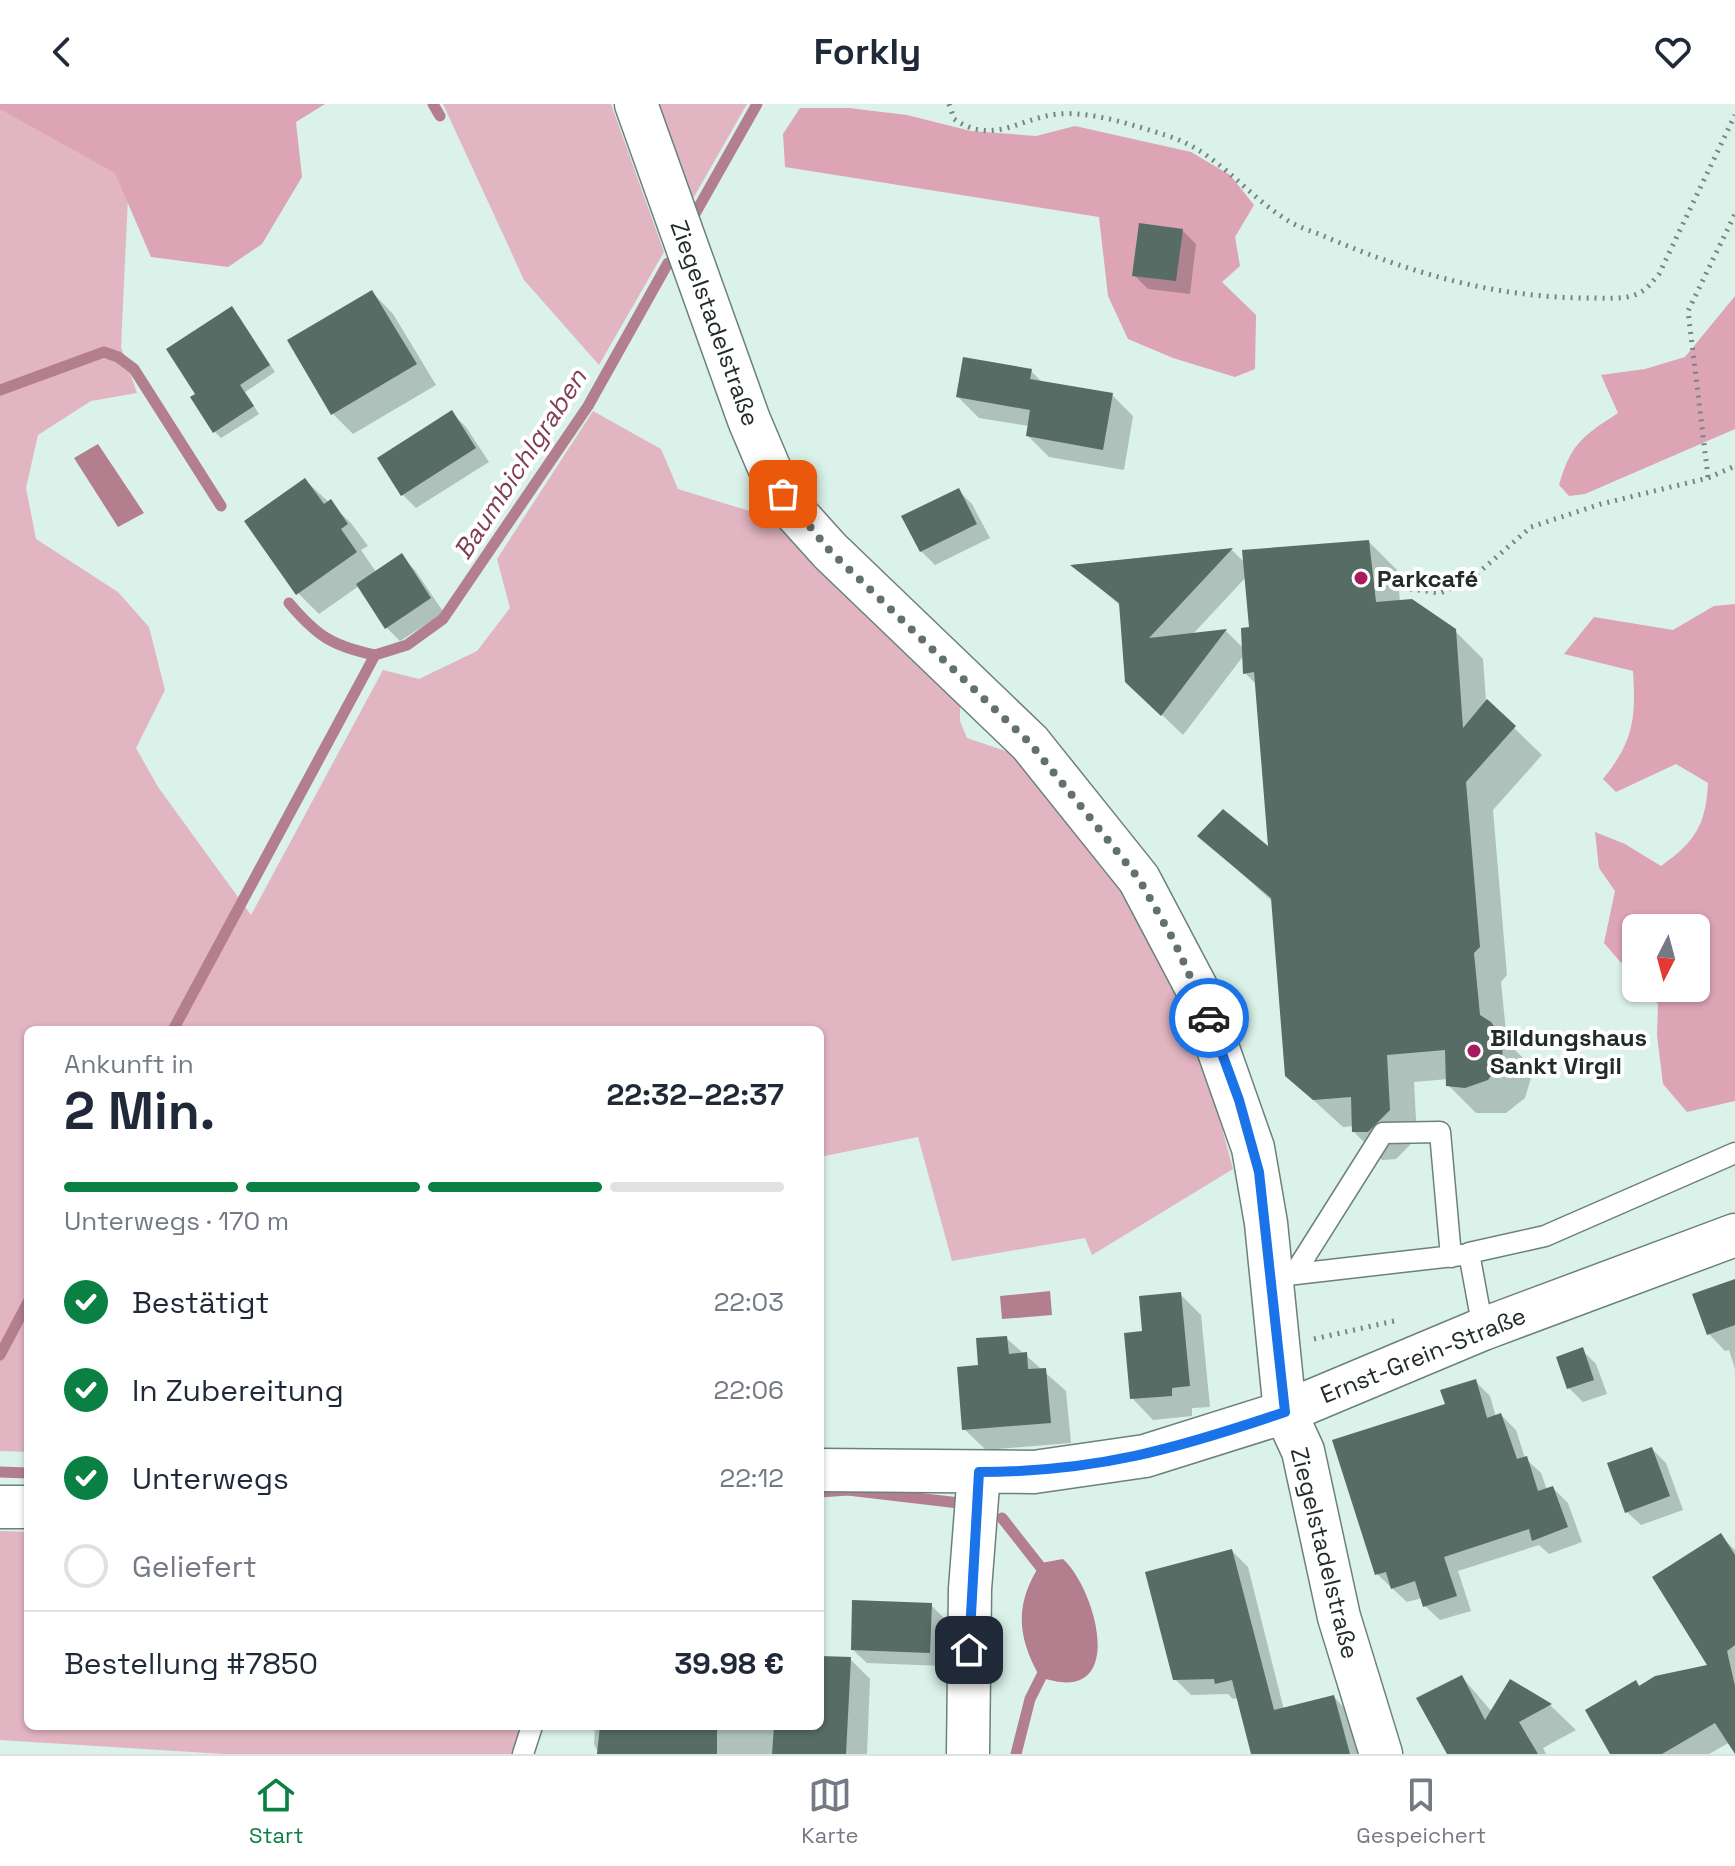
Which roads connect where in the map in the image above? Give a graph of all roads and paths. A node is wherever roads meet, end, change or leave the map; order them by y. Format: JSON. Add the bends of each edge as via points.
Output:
{"nodes":[{"id":1,"x":636,"y":104,"type":"edge"},
{"id":2,"x":949,"y":104,"type":"edge"},
{"id":3,"x":1735,"y":115,"type":"edge"},
{"id":4,"x":1735,"y":214,"type":"edge"},
{"id":5,"x":1735,"y":466,"type":"edge"},
{"id":6,"x":1708,"y":478,"type":"junction"},
{"id":7,"x":1410,"y":589,"type":"dead end"},
{"id":8,"x":1735,"y":1153,"type":"edge"},
{"id":9,"x":1735,"y":1235,"type":"edge"},
{"id":10,"x":1460,"y":1255,"type":"junction"},
{"id":11,"x":1283,"y":1276,"type":"junction"},
{"id":12,"x":1483,"y":1329,"type":"junction"},
{"id":13,"x":1285,"y":1412,"type":"junction"},
{"id":14,"x":824,"y":1470,"type":"edge"},
{"id":15,"x":979,"y":1472,"type":"junction"},
{"id":16,"x":0,"y":1507,"type":"edge"},
{"id":17,"x":24,"y":1507,"type":"edge"},
{"id":18,"x":531,"y":1730,"type":"edge"},
{"id":19,"x":523,"y":1754,"type":"edge"},
{"id":20,"x":968,"y":1754,"type":"edge"},
{"id":21,"x":1381,"y":1754,"type":"edge"}],
"edges":[{"from":1,"to":11,"type":"street","name":"Ziegelstadelstraße","via":[[749,420],[793,510],[1030,743],[1139,879],[1160,914],[1202,1000],[1247,1126]]},
{"from":2,"to":3,"type":"path","via":[[954,119],[980,131],[1058,114],[1166,135],[1210,154],[1296,226],[1362,254],[1487,290],[1571,298],[1624,297],[1647,288],[1659,274]]},
{"from":4,"to":6,"type":"path","via":[[1688,311]]},
{"from":5,"to":6,"type":"path"},
{"from":6,"to":7,"type":"path","via":[[1531,527],[1469,581],[1440,593]]},
{"from":8,"to":10,"type":"lane","via":[[1545,1236]]},
{"from":9,"to":12,"type":"street","name":"Ernst-Grein-Straße"},
{"from":10,"to":11,"type":"lane"},
{"from":10,"to":11,"type":"lane","via":[[1440,1132],[1383,1133]]},
{"from":10,"to":12,"type":"lane"},
{"from":11,"to":13,"type":"street","name":"Ziegelstadelstraße"},
{"from":12,"to":13,"type":"street","name":"Ernst-Grein-Straße"},
{"from":13,"to":15,"type":"street","name":"Ernst-Grein-Straße","via":[[1145,1456],[1069,1469]]},
{"from":13,"to":21,"type":"street","name":"Ziegelstadelstraße","via":[[1303,1451],[1339,1617]]},
{"from":14,"to":15,"type":"street","name":"Ernst-Grein-Straße"},
{"from":15,"to":20,"type":"street","via":[[970,1589]]},
{"from":16,"to":17,"type":"street"},
{"from":18,"to":19,"type":"lane"}]}
